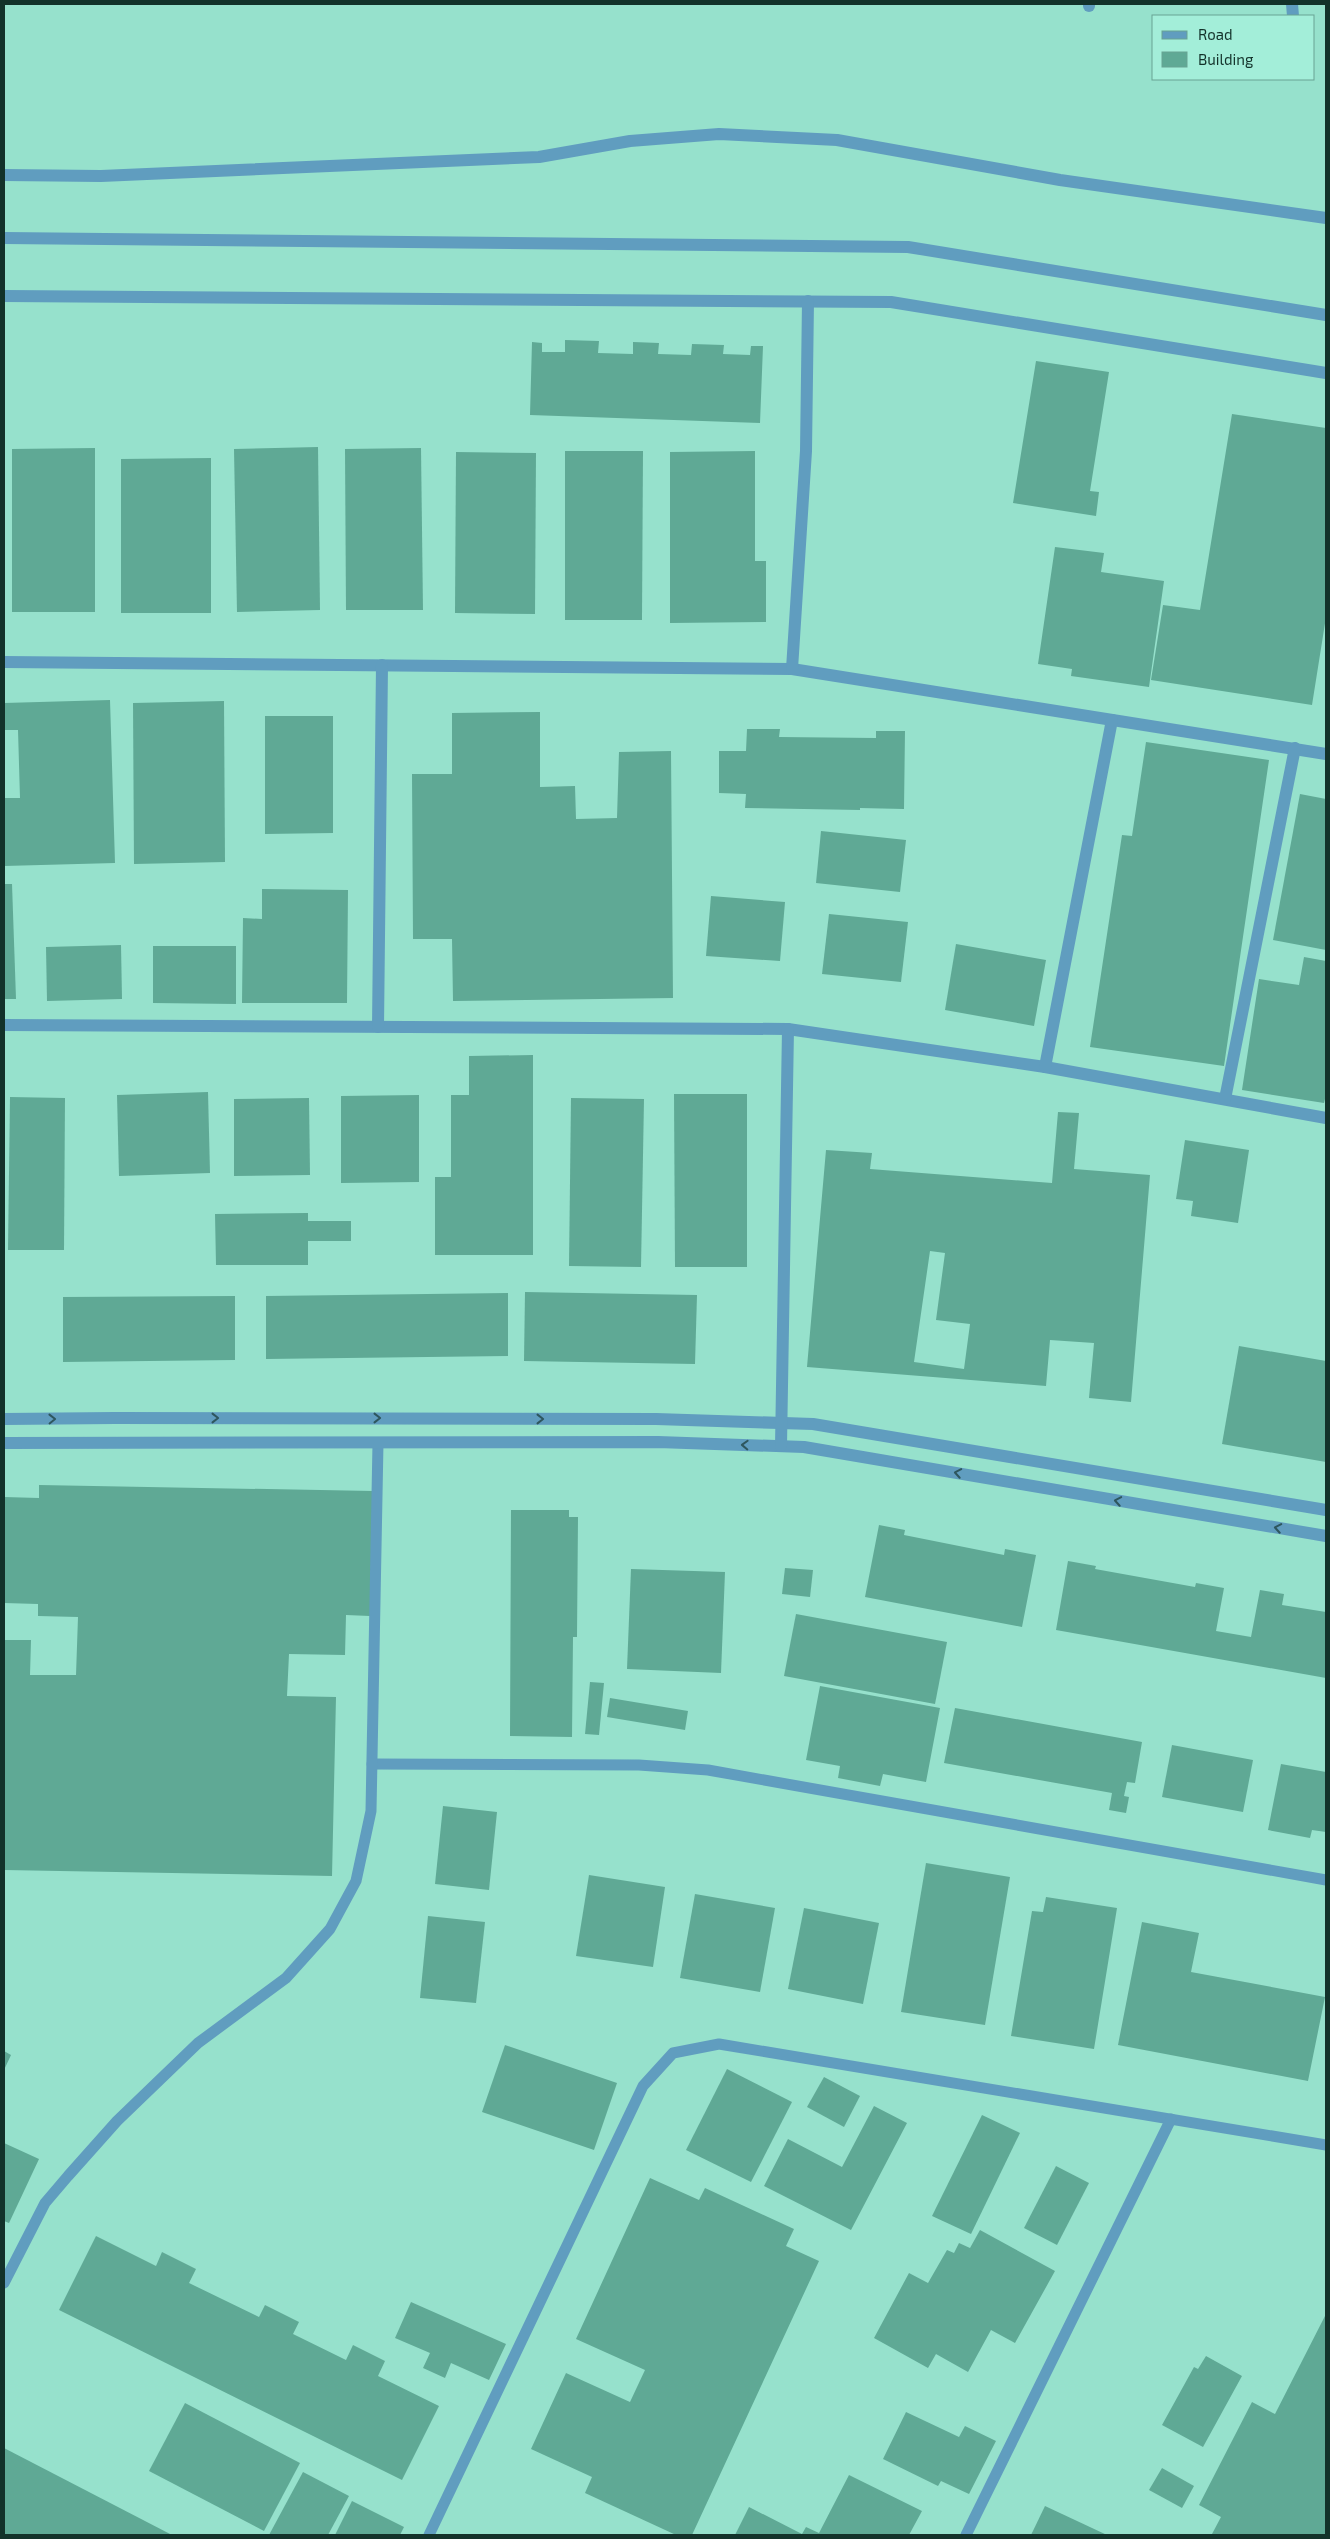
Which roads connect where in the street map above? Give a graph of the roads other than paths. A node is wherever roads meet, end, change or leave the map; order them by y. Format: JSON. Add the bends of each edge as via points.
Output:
{"nodes":[{"id":1,"x":4,"y":175,"type":"edge"},
{"id":2,"x":1326,"y":218,"type":"edge"},
{"id":3,"x":4,"y":238,"type":"edge"},
{"id":4,"x":4,"y":296,"type":"edge"},
{"id":5,"x":808,"y":301,"type":"junction"},
{"id":6,"x":1326,"y":315,"type":"edge"},
{"id":7,"x":1326,"y":373,"type":"edge"},
{"id":8,"x":4,"y":662,"type":"edge"},
{"id":9,"x":382,"y":666,"type":"junction"},
{"id":10,"x":792,"y":669,"type":"junction"},
{"id":11,"x":1112,"y":720,"type":"junction"},
{"id":12,"x":1295,"y":748,"type":"junction"},
{"id":13,"x":1326,"y":754,"type":"edge"},
{"id":14,"x":4,"y":1025,"type":"edge"},
{"id":15,"x":378,"y":1027,"type":"junction"},
{"id":16,"x":788,"y":1029,"type":"junction"},
{"id":17,"x":1045,"y":1067,"type":"junction"},
{"id":18,"x":1225,"y":1099,"type":"junction"},
{"id":19,"x":1326,"y":1118,"type":"edge"},
{"id":20,"x":4,"y":1420,"type":"edge"},
{"id":21,"x":781,"y":1423,"type":"junction"},
{"id":22,"x":378,"y":1443,"type":"junction"},
{"id":23,"x":4,"y":1444,"type":"edge"},
{"id":24,"x":781,"y":1446,"type":"junction"},
{"id":25,"x":1326,"y":1510,"type":"edge"},
{"id":26,"x":1326,"y":1536,"type":"edge"},
{"id":27,"x":372,"y":1764,"type":"junction"},
{"id":28,"x":1326,"y":1880,"type":"edge"},
{"id":29,"x":1171,"y":2119,"type":"junction"},
{"id":30,"x":1326,"y":2144,"type":"edge"},
{"id":31,"x":4,"y":2283,"type":"edge"},
{"id":32,"x":428,"y":2535,"type":"edge"},
{"id":33,"x":966,"y":2535,"type":"edge"}],
"edges":[{"from":1,"to":2,"type":"street","via":[[101,176],[539,157],[630,141],[719,134],[837,140],[1060,180]]},
{"from":3,"to":6,"type":"street","via":[[908,247]]},
{"from":4,"to":5,"type":"street"},
{"from":5,"to":7,"type":"street","via":[[891,302]]},
{"from":5,"to":10,"type":"street","via":[[806,451]]},
{"from":8,"to":9,"type":"street"},
{"from":9,"to":10,"type":"street"},
{"from":9,"to":15,"type":"street"},
{"from":10,"to":11,"type":"street"},
{"from":11,"to":12,"type":"street"},
{"from":11,"to":17,"type":"street"},
{"from":12,"to":13,"type":"street"},
{"from":12,"to":18,"type":"street"},
{"from":14,"to":15,"type":"street"},
{"from":15,"to":16,"type":"street"},
{"from":16,"to":17,"type":"street"},
{"from":16,"to":21,"type":"street"},
{"from":17,"to":18,"type":"street"},
{"from":18,"to":19,"type":"street"},
{"from":20,"to":21,"type":"street","one_way":true,"via":[[637,1419]]},
{"from":21,"to":24,"type":"street"},
{"from":21,"to":25,"type":"street","via":[[813,1424]]},
{"from":22,"to":23,"type":"street"},
{"from":24,"to":22,"type":"street","one_way":true,"via":[[658,1442]]},
{"from":22,"to":27,"type":"lane"},
{"from":26,"to":24,"type":"street","one_way":true,"via":[[804,1447]]},
{"from":27,"to":28,"type":"lane","via":[[639,1765],[708,1770]]},
{"from":27,"to":31,"type":"lane","via":[[371,1811],[356,1881],[330,1929],[286,1978],[198,2043],[117,2121],[45,2203]]},
{"from":29,"to":30,"type":"lane"},
{"from":29,"to":32,"type":"lane","via":[[719,2044],[673,2053],[643,2086]]},
{"from":29,"to":33,"type":"lane"}]}
